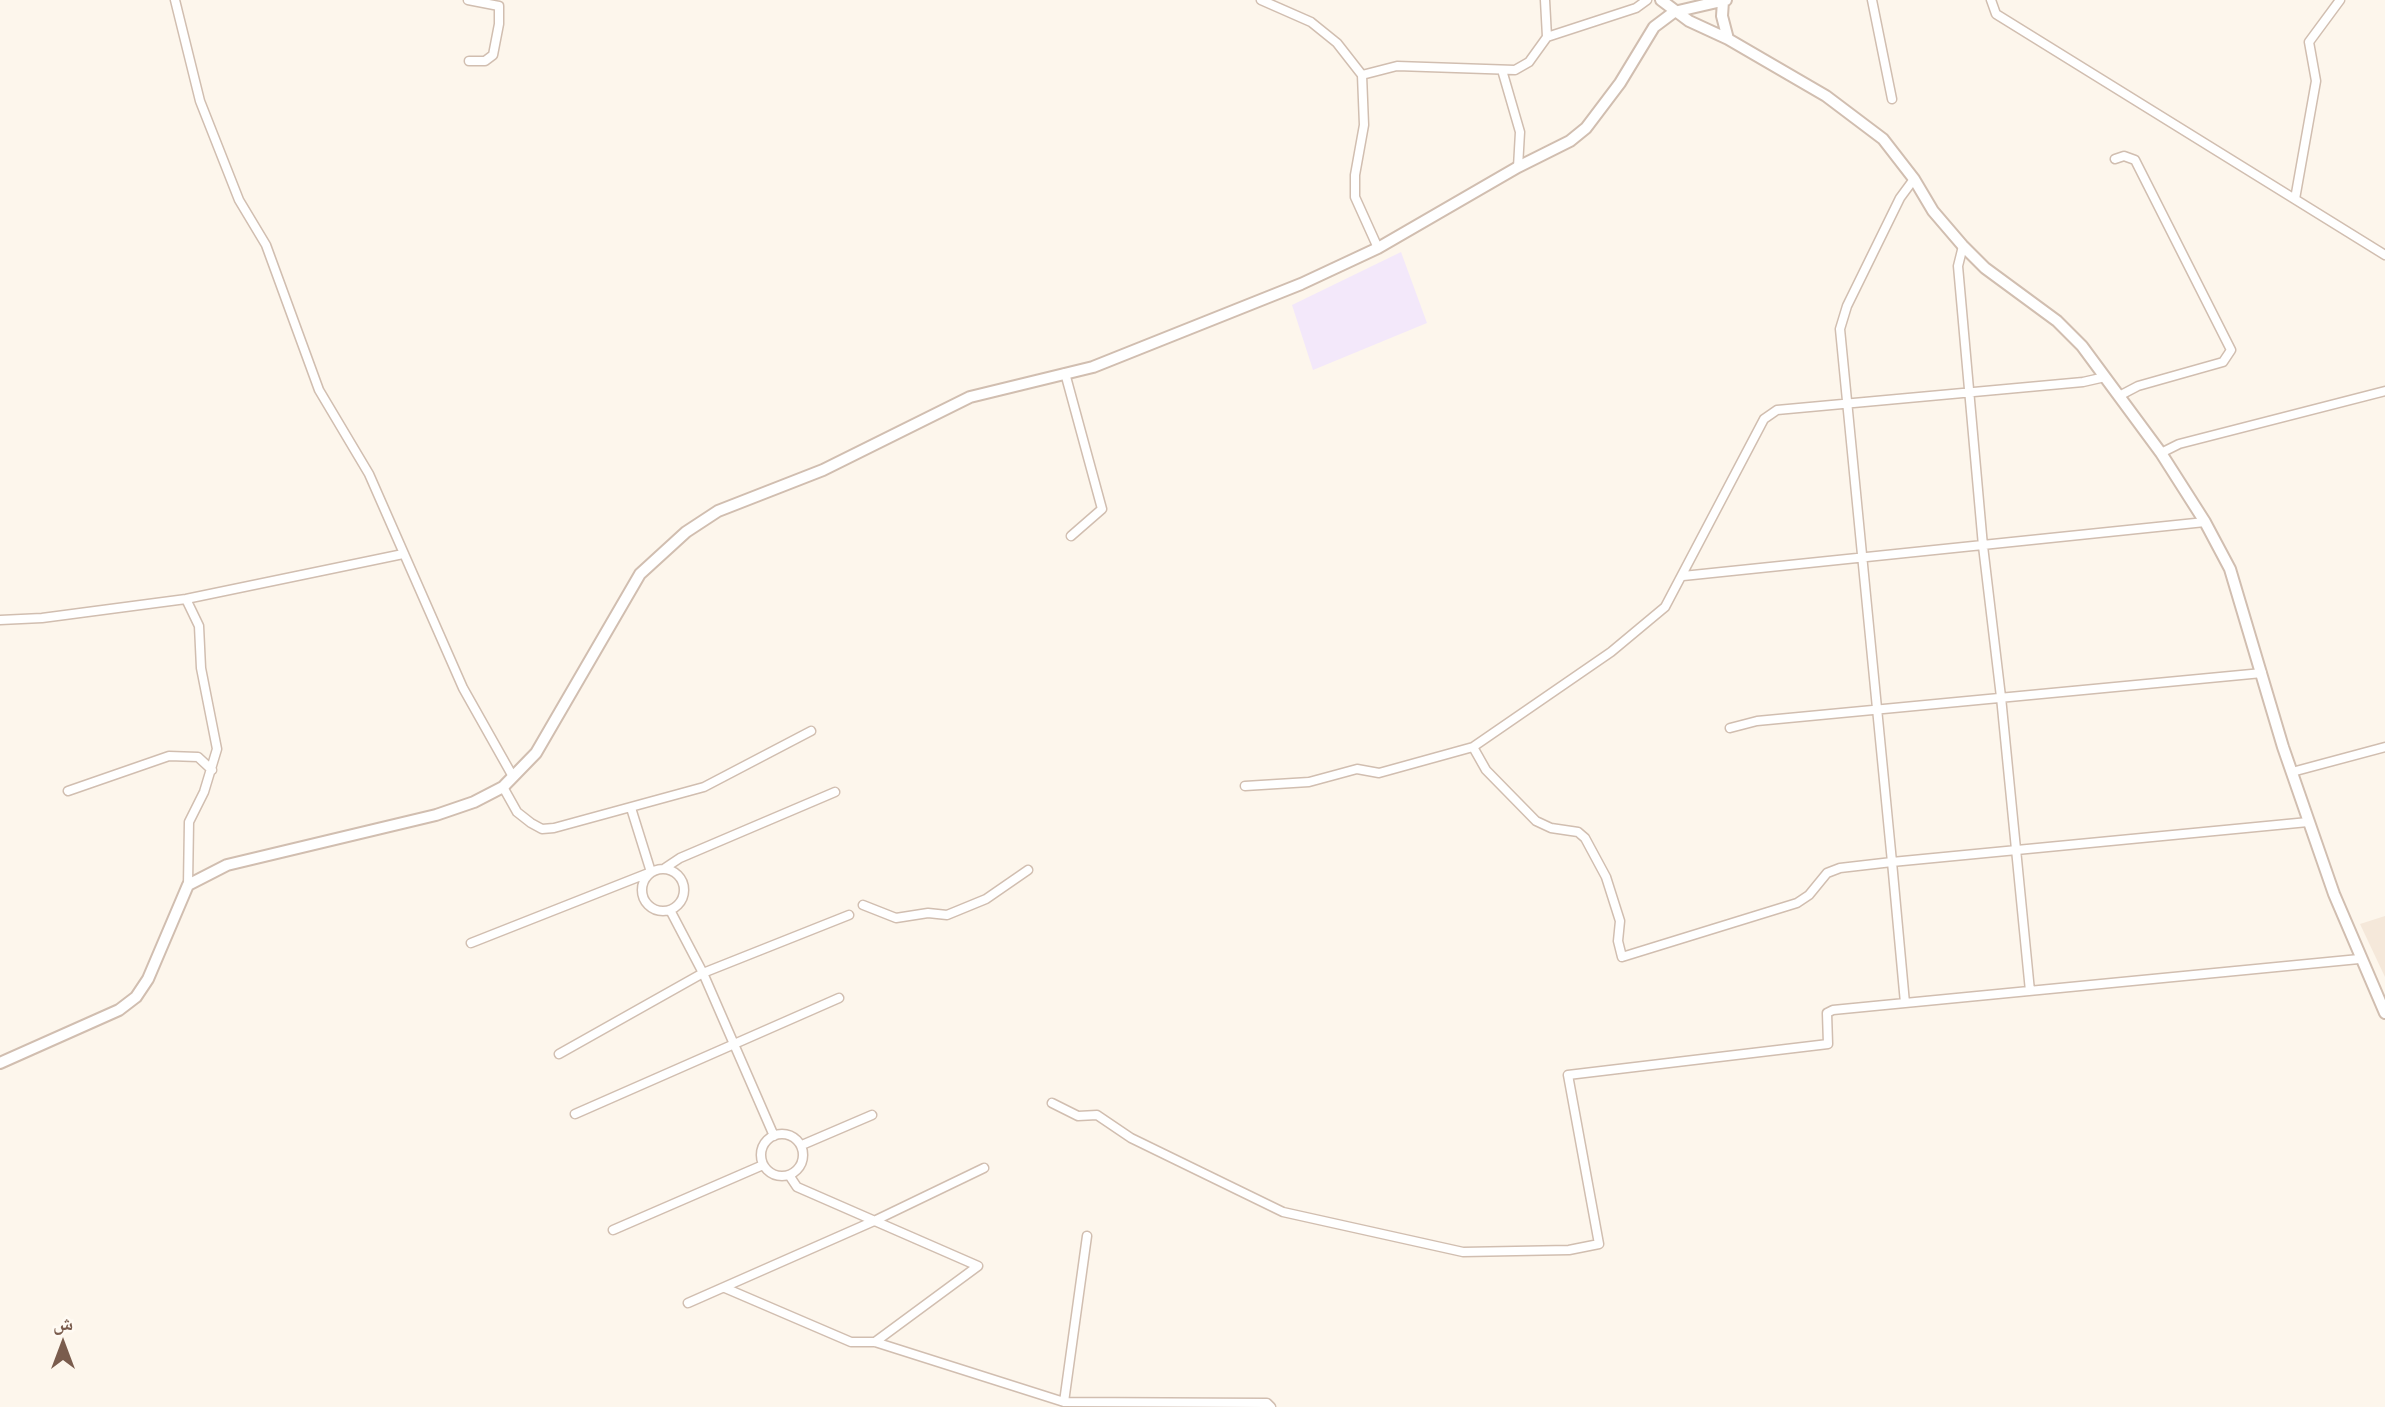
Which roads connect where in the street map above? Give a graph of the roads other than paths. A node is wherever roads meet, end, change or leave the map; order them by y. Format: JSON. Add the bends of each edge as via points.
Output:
{"nodes":[{"id":1,"x":175,"y":0,"type":"edge"},
{"id":2,"x":468,"y":0,"type":"edge"},
{"id":3,"x":1261,"y":0,"type":"edge"},
{"id":4,"x":1545,"y":0,"type":"edge"},
{"id":5,"x":1647,"y":0,"type":"edge"},
{"id":6,"x":1661,"y":0,"type":"edge"},
{"id":7,"x":1872,"y":0,"type":"edge"},
{"id":8,"x":1992,"y":0,"type":"edge"},
{"id":9,"x":2340,"y":0,"type":"edge"},
{"id":10,"x":1725,"y":1,"type":"edge"},
{"id":11,"x":1674,"y":12,"type":"junction"},
{"id":12,"x":1547,"y":37,"type":"junction"},
{"id":13,"x":1728,"y":39,"type":"junction"},
{"id":14,"x":469,"y":61,"type":"dead end"},
{"id":15,"x":1502,"y":70,"type":"junction"},
{"id":16,"x":1362,"y":75,"type":"junction"},
{"id":17,"x":1892,"y":99,"type":"dead end"},
{"id":18,"x":2115,"y":159,"type":"dead end"},
{"id":19,"x":1518,"y":167,"type":"junction"},
{"id":20,"x":1914,"y":179,"type":"junction"},
{"id":21,"x":2295,"y":199,"type":"junction"},
{"id":22,"x":1962,"y":246,"type":"junction"},
{"id":23,"x":1378,"y":248,"type":"junction"},
{"id":24,"x":2385,"y":255,"type":"edge"},
{"id":25,"x":1065,"y":373,"type":"junction"},
{"id":26,"x":2105,"y":377,"type":"junction"},
{"id":27,"x":1969,"y":391,"type":"junction"},
{"id":28,"x":2385,"y":391,"type":"edge"},
{"id":29,"x":2119,"y":396,"type":"junction"},
{"id":30,"x":1848,"y":404,"type":"junction"},
{"id":31,"x":2161,"y":453,"type":"junction"},
{"id":32,"x":2205,"y":522,"type":"junction"},
{"id":33,"x":1071,"y":536,"type":"dead end"},
{"id":34,"x":1983,"y":546,"type":"junction"},
{"id":35,"x":403,"y":554,"type":"junction"},
{"id":36,"x":1862,"y":557,"type":"junction"},
{"id":37,"x":1683,"y":576,"type":"junction"},
{"id":38,"x":186,"y":599,"type":"junction"},
{"id":39,"x":0,"y":620,"type":"edge"},
{"id":40,"x":2262,"y":673,"type":"junction"},
{"id":41,"x":2001,"y":697,"type":"junction"},
{"id":42,"x":1877,"y":710,"type":"junction"},
{"id":43,"x":1730,"y":728,"type":"dead end"},
{"id":44,"x":811,"y":731,"type":"dead end"},
{"id":45,"x":1473,"y":747,"type":"junction"},
{"id":46,"x":2385,"y":747,"type":"edge"},
{"id":47,"x":212,"y":770,"type":"junction"},
{"id":48,"x":2292,"y":772,"type":"junction"},
{"id":49,"x":512,"y":775,"type":"junction"},
{"id":50,"x":1245,"y":786,"type":"dead end"},
{"id":51,"x":503,"y":787,"type":"junction"},
{"id":52,"x":68,"y":791,"type":"dead end"},
{"id":53,"x":835,"y":792,"type":"dead end"},
{"id":54,"x":631,"y":808,"type":"junction"},
{"id":55,"x":2308,"y":822,"type":"junction"},
{"id":56,"x":2015,"y":851,"type":"junction"},
{"id":57,"x":1892,"y":862,"type":"junction"},
{"id":58,"x":665,"y":869,"type":"junction"},
{"id":59,"x":1028,"y":870,"type":"dead end"},
{"id":60,"x":651,"y":872,"type":"junction"},
{"id":61,"x":188,"y":885,"type":"junction"},
{"id":62,"x":863,"y":905,"type":"dead end"},
{"id":63,"x":670,"y":910,"type":"junction"},
{"id":64,"x":849,"y":915,"type":"dead end"},
{"id":65,"x":471,"y":943,"type":"dead end"},
{"id":66,"x":2359,"y":960,"type":"junction"},
{"id":67,"x":702,"y":973,"type":"junction"},
{"id":68,"x":2030,"y":991,"type":"junction"},
{"id":69,"x":839,"y":998,"type":"dead end"},
{"id":70,"x":1905,"y":1003,"type":"junction"},
{"id":71,"x":2385,"y":1013,"type":"edge"},
{"id":72,"x":733,"y":1043,"type":"junction"},
{"id":73,"x":559,"y":1054,"type":"dead end"},
{"id":74,"x":0,"y":1063,"type":"edge"},
{"id":75,"x":1052,"y":1103,"type":"dead end"},
{"id":76,"x":575,"y":1114,"type":"dead end"},
{"id":77,"x":872,"y":1115,"type":"dead end"},
{"id":78,"x":774,"y":1136,"type":"junction"},
{"id":79,"x":802,"y":1146,"type":"junction"},
{"id":80,"x":763,"y":1165,"type":"junction"},
{"id":81,"x":984,"y":1168,"type":"dead end"},
{"id":82,"x":789,"y":1175,"type":"junction"},
{"id":83,"x":874,"y":1221,"type":"junction"},
{"id":84,"x":613,"y":1230,"type":"dead end"},
{"id":85,"x":1087,"y":1236,"type":"dead end"},
{"id":86,"x":725,"y":1288,"type":"junction"},
{"id":87,"x":688,"y":1303,"type":"dead end"},
{"id":88,"x":875,"y":1342,"type":"junction"},
{"id":89,"x":1064,"y":1402,"type":"junction"},
{"id":90,"x":1271,"y":1407,"type":"edge"}],
"edges":[{"from":1,"to":35,"type":"street","via":[[200,101],[239,200],[266,245],[320,390],[369,474]]},
{"from":2,"to":14,"type":"street","via":[[499,6],[493,55],[485,61]]},
{"from":3,"to":16,"type":"street","via":[[1311,22],[1338,43]]},
{"from":4,"to":12,"type":"street"},
{"from":5,"to":12,"type":"street","via":[[1636,8]]},
{"from":6,"to":11,"type":"street"},
{"from":7,"to":17,"type":"street"},
{"from":8,"to":21,"type":"street","via":[[1996,14]]},
{"from":9,"to":21,"type":"street","via":[[2309,41],[2316,81]]},
{"from":10,"to":11,"type":"street"},
{"from":10,"to":13,"type":"street","via":[[1723,24]]},
{"from":11,"to":13,"type":"street"},
{"from":11,"to":19,"type":"street","via":[[1654,27],[1586,128]]},
{"from":12,"to":15,"type":"street","via":[[1529,62],[1515,70]]},
{"from":13,"to":20,"type":"street","via":[[1858,119],[1883,139]]},
{"from":15,"to":16,"type":"street","via":[[1396,66]]},
{"from":15,"to":19,"type":"street","via":[[1520,132]]},
{"from":16,"to":23,"type":"street","via":[[1364,125],[1355,197]]},
{"from":18,"to":29,"type":"street","via":[[2135,160],[2231,350],[2223,362],[2138,386]]},
{"from":19,"to":23,"type":"street"},
{"from":20,"to":22,"type":"street"},
{"from":20,"to":30,"type":"street","via":[[1900,198],[1843,317],[1840,329]]},
{"from":21,"to":24,"type":"street"},
{"from":22,"to":26,"type":"street","via":[[2057,321]]},
{"from":22,"to":27,"type":"street","via":[[1958,266]]},
{"from":23,"to":25,"type":"street","via":[[1094,367]]},
{"from":25,"to":33,"type":"street","via":[[1102,509]]},
{"from":25,"to":49,"type":"street","via":[[970,397],[823,470],[718,510],[686,531],[640,574],[536,754]]},
{"from":26,"to":27,"type":"street"},
{"from":26,"to":29,"type":"street"},
{"from":27,"to":30,"type":"street"},
{"from":27,"to":34,"type":"street"},
{"from":28,"to":31,"type":"street","via":[[2179,444]]},
{"from":29,"to":31,"type":"street"},
{"from":30,"to":36,"type":"street"},
{"from":30,"to":37,"type":"street","via":[[1777,410],[1764,419]]},
{"from":31,"to":32,"type":"street"},
{"from":32,"to":34,"type":"street"},
{"from":32,"to":40,"type":"street","via":[[2230,569]]},
{"from":34,"to":36,"type":"street"},
{"from":34,"to":41,"type":"street"},
{"from":35,"to":38,"type":"street"},
{"from":35,"to":49,"type":"street","via":[[463,688]]},
{"from":36,"to":37,"type":"street"},
{"from":36,"to":42,"type":"street"},
{"from":37,"to":45,"type":"street","via":[[1665,607],[1611,652]]},
{"from":38,"to":39,"type":"street"},
{"from":38,"to":47,"type":"street","via":[[198,626],[217,749]]},
{"from":40,"to":41,"type":"street"},
{"from":40,"to":48,"type":"street"},
{"from":41,"to":42,"type":"street"},
{"from":41,"to":56,"type":"street"},
{"from":42,"to":43,"type":"street","via":[[1757,721]]},
{"from":42,"to":57,"type":"street"},
{"from":44,"to":54,"type":"street","via":[[704,787]]},
{"from":45,"to":50,"type":"street","via":[[1379,773],[1357,769],[1309,782]]},
{"from":45,"to":57,"type":"street","via":[[1486,770],[1536,821],[1585,838],[1606,877],[1622,957],[1797,903],[1827,873],[1840,868]]},
{"from":46,"to":48,"type":"street"},
{"from":47,"to":52,"type":"street","via":[[198,757],[169,756]]},
{"from":47,"to":61,"type":"street","via":[[189,822]]},
{"from":48,"to":55,"type":"street"},
{"from":49,"to":51,"type":"street"},
{"from":51,"to":54,"type":"street","via":[[517,812],[542,829]]},
{"from":51,"to":61,"type":"street","via":[[436,815],[227,865]]},
{"from":53,"to":58,"type":"street","via":[[680,858]]},
{"from":54,"to":60,"type":"street"},
{"from":55,"to":56,"type":"street"},
{"from":55,"to":66,"type":"street"},
{"from":56,"to":57,"type":"street"},
{"from":56,"to":68,"type":"street"},
{"from":57,"to":70,"type":"street"},
{"from":58,"to":60,"type":"street"},
{"from":58,"to":63,"type":"street","via":[[678,874],[684,887],[681,901]]},
{"from":59,"to":62,"type":"street","via":[[986,899],[947,915],[896,918]]},
{"from":60,"to":63,"type":"street","via":[[643,883],[643,896],[651,907]]},
{"from":60,"to":65,"type":"street"},
{"from":61,"to":74,"type":"street","via":[[136,997],[118,1010]]},
{"from":63,"to":67,"type":"street"},
{"from":64,"to":67,"type":"street"},
{"from":66,"to":68,"type":"street"},
{"from":66,"to":71,"type":"street"},
{"from":67,"to":72,"type":"street"},
{"from":67,"to":73,"type":"street"},
{"from":68,"to":70,"type":"street"},
{"from":69,"to":72,"type":"street"},
{"from":70,"to":75,"type":"street","via":[[1827,1013],[1828,1044],[1568,1076],[1599,1244],[1569,1250],[1463,1252],[1283,1212],[1131,1138],[1097,1115],[1077,1116]]},
{"from":72,"to":76,"type":"street"},
{"from":72,"to":78,"type":"street"},
{"from":77,"to":79,"type":"street"},
{"from":78,"to":79,"type":"street","via":[[791,1136]]},
{"from":78,"to":80,"type":"street","via":[[762,1148]]},
{"from":79,"to":82,"type":"street","via":[[803,1160]]},
{"from":80,"to":82,"type":"street","via":[[776,1175]]},
{"from":80,"to":84,"type":"street"},
{"from":81,"to":83,"type":"street"},
{"from":82,"to":83,"type":"street","via":[[797,1187]]},
{"from":83,"to":86,"type":"street"},
{"from":83,"to":88,"type":"street","via":[[978,1266]]},
{"from":85,"to":89,"type":"street"},
{"from":86,"to":87,"type":"street"},
{"from":86,"to":88,"type":"street","via":[[852,1342]]},
{"from":88,"to":89,"type":"street"},
{"from":89,"to":90,"type":"street","via":[[1267,1403]]}]}
